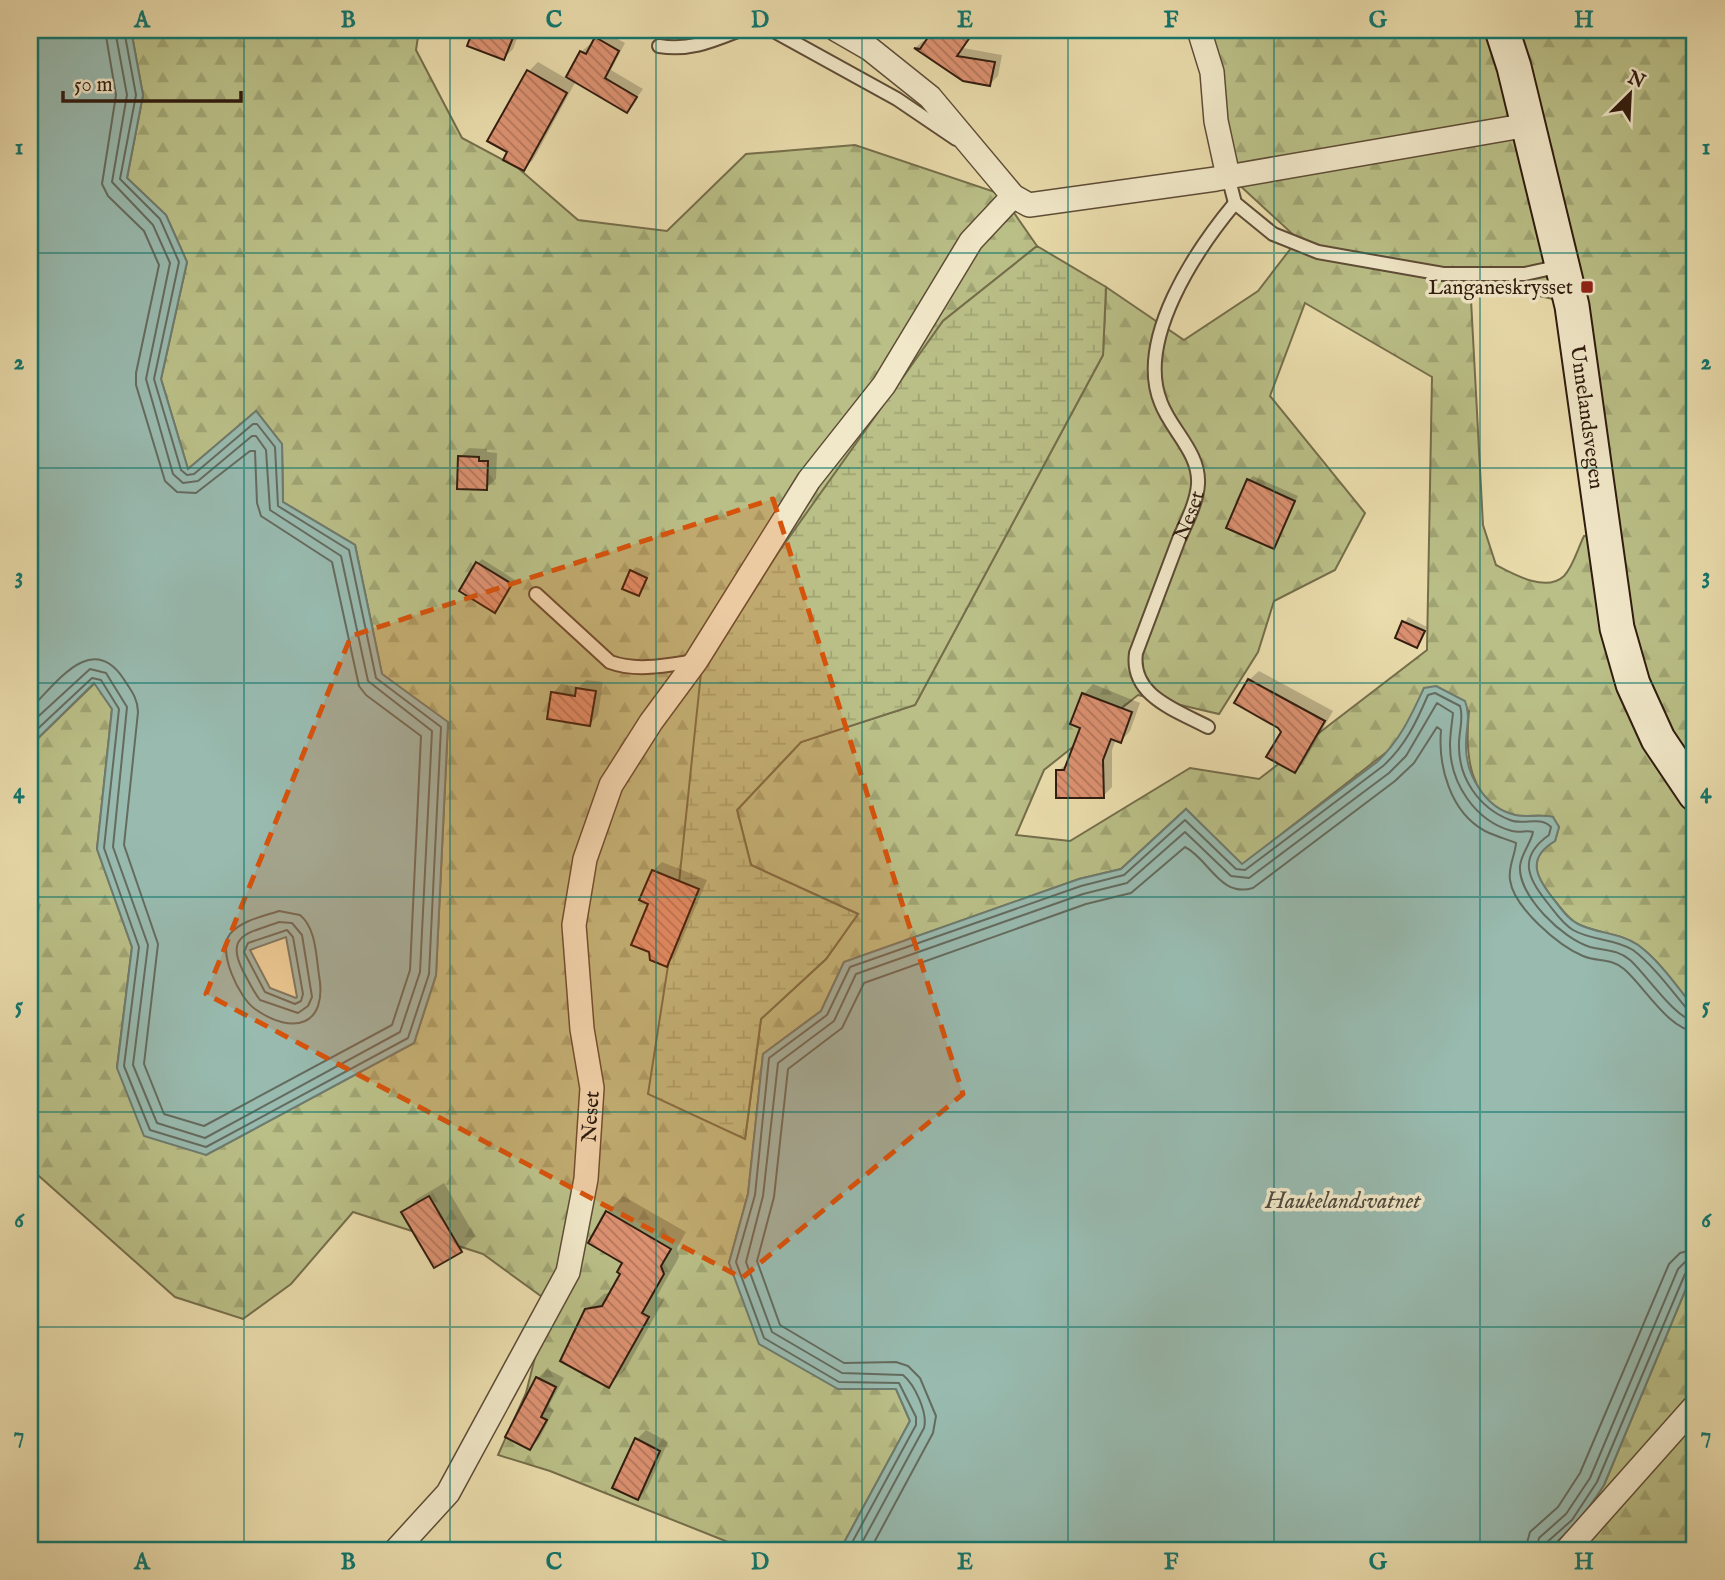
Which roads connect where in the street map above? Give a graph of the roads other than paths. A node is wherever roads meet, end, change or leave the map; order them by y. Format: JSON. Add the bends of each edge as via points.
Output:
{"nodes":[{"id":1,"x":740,"y":30,"type":"edge"},
{"id":2,"x":772,"y":30,"type":"edge"},
{"id":3,"x":837,"y":30,"type":"edge"},
{"id":4,"x":1199,"y":30,"type":"edge"},
{"id":5,"x":1502,"y":30,"type":"edge"},
{"id":6,"x":659,"y":47,"type":"dead end"},
{"id":7,"x":1528,"y":125,"type":"junction"},
{"id":8,"x":979,"y":155,"type":"junction"},
{"id":9,"x":1228,"y":176,"type":"junction"},
{"id":10,"x":1013,"y":196,"type":"junction"},
{"id":11,"x":1235,"y":203,"type":"junction"},
{"id":12,"x":1561,"y":266,"type":"junction"},
{"id":13,"x":537,"y":594,"type":"dead end"},
{"id":14,"x":696,"y":661,"type":"junction"},
{"id":15,"x":1208,"y":727,"type":"dead end"},
{"id":16,"x":1695,"y":794,"type":"edge"},
{"id":17,"x":1695,"y":1406,"type":"edge"},
{"id":18,"x":396,"y":1550,"type":"edge"},
{"id":19,"x":1567,"y":1550,"type":"edge"}],
"edges":[{"from":1,"to":6,"type":"lane","via":[[689,48]]},
{"from":2,"to":8,"type":"lane","via":[[897,99]]},
{"from":3,"to":8,"type":"street","via":[[930,97]]},
{"from":4,"to":9,"type":"street","via":[[1212,72]]},
{"from":5,"to":7,"type":"main road","name":"Unnelandsvegen"},
{"from":7,"to":9,"type":"street"},
{"from":7,"to":12,"type":"main road","name":"Unnelandsvegen"},
{"from":8,"to":10,"type":"street"},
{"from":9,"to":10,"type":"street","via":[[1029,205]]},
{"from":9,"to":11,"type":"lane"},
{"from":10,"to":14,"type":"street","name":"Neset","via":[[971,241],[884,385],[809,480]]},
{"from":11,"to":12,"type":"lane","via":[[1273,234],[1318,252],[1443,274],[1525,274]]},
{"from":11,"to":15,"type":"lane","name":"Neset","via":[[1183,278],[1161,333],[1153,371],[1161,404],[1188,447],[1198,483],[1133,670],[1141,685],[1161,703]]},
{"from":12,"to":16,"type":"main road","name":"Unnelandsvegen","via":[[1572,306],[1617,628],[1633,684],[1658,738]]},
{"from":13,"to":14,"type":"lane","via":[[610,662],[640,667]]},
{"from":14,"to":18,"type":"street","name":"Neset","via":[[611,785],[584,859],[575,925],[582,1029],[592,1088],[586,1179],[568,1272],[448,1493]]},
{"from":17,"to":19,"type":"street"}]}
